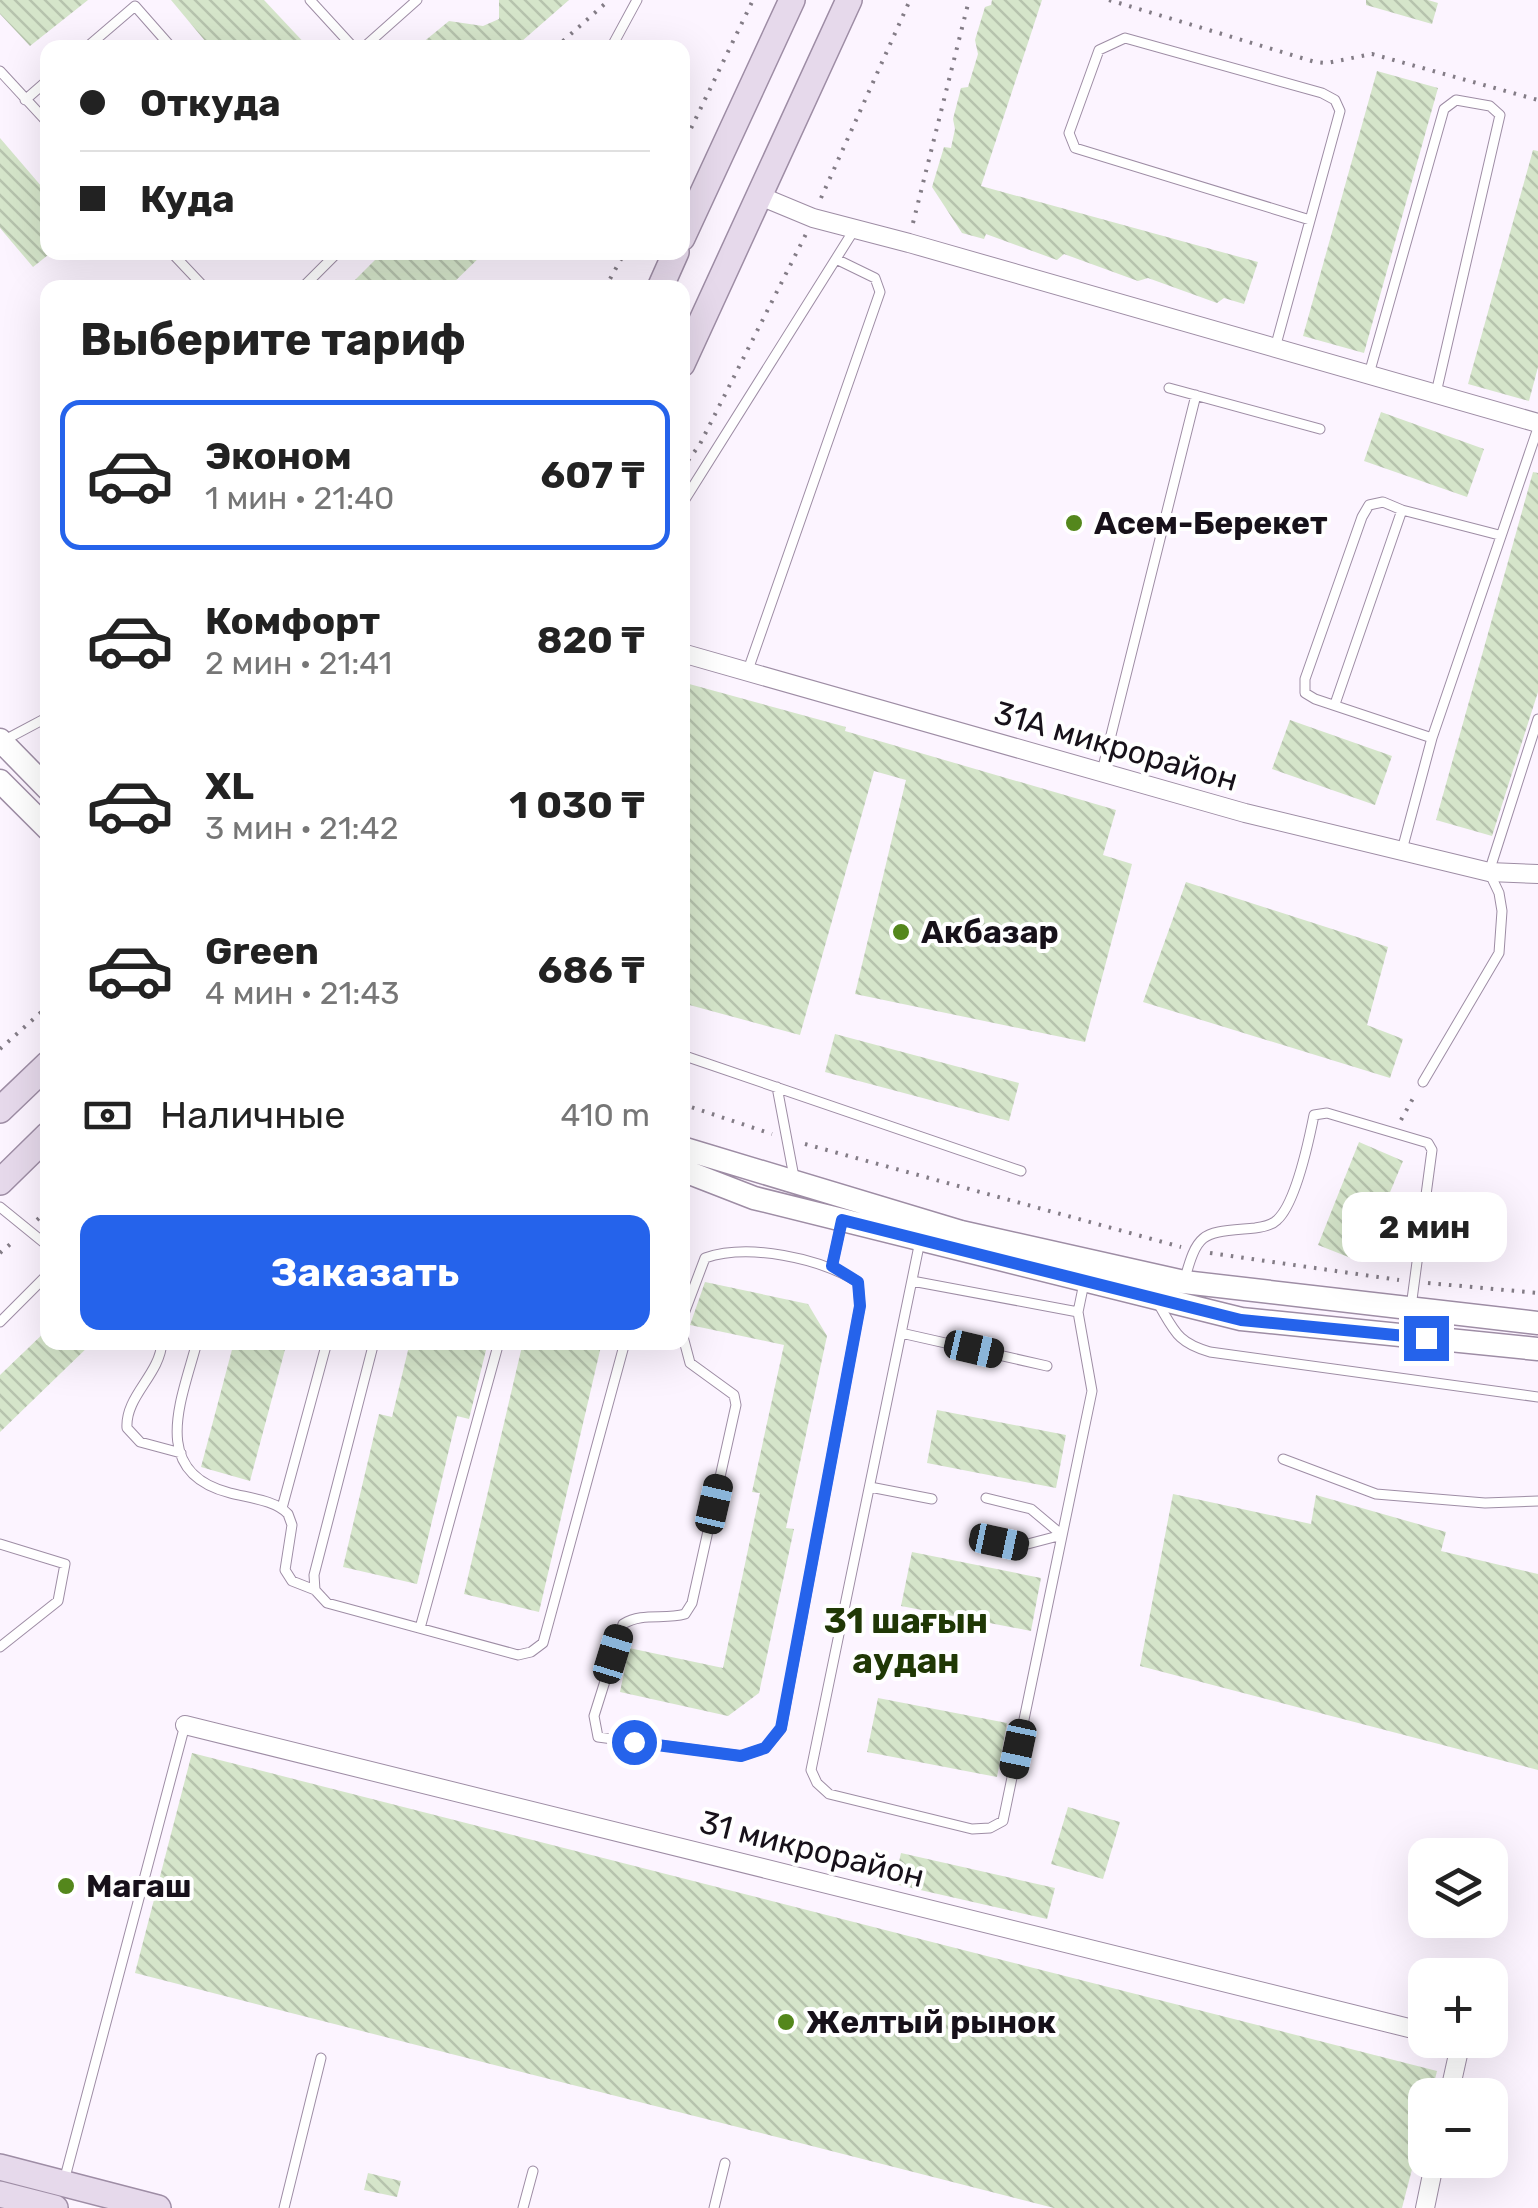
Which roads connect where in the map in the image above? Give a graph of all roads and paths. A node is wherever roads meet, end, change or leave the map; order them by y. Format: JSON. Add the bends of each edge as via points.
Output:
{"nodes":[{"id":1,"x":310,"y":0,"type":"edge"},
{"id":2,"x":416,"y":0,"type":"edge"},
{"id":3,"x":606,"y":0,"type":"edge"},
{"id":4,"x":637,"y":0,"type":"edge"},
{"id":5,"x":753,"y":0,"type":"edge"},
{"id":6,"x":792,"y":0,"type":"edge"},
{"id":7,"x":849,"y":0,"type":"edge"},
{"id":8,"x":910,"y":0,"type":"edge"},
{"id":9,"x":969,"y":0,"type":"edge"},
{"id":10,"x":1109,"y":0,"type":"edge"},
{"id":11,"x":95,"y":40,"type":"edge"},
{"id":12,"x":165,"y":40,"type":"edge"},
{"id":13,"x":347,"y":40,"type":"edge"},
{"id":14,"x":372,"y":40,"type":"edge"},
{"id":15,"x":564,"y":40,"type":"edge"},
{"id":16,"x":614,"y":40,"type":"edge"},
{"id":17,"x":0,"y":72,"type":"edge"},
{"id":18,"x":40,"y":87,"type":"edge"},
{"id":19,"x":25,"y":100,"type":"junction"},
{"id":20,"x":1538,"y":100,"type":"edge"},
{"id":21,"x":40,"y":115,"type":"edge"},
{"id":22,"x":690,"y":130,"type":"edge"},
{"id":23,"x":760,"y":196,"type":"junction"},
{"id":24,"x":813,"y":218,"type":"junction"},
{"id":25,"x":1310,"y":220,"type":"junction"},
{"id":26,"x":690,"y":221,"type":"edge"},
{"id":27,"x":854,"y":230,"type":"junction"},
{"id":28,"x":908,"y":243,"type":"junction"},
{"id":29,"x":178,"y":260,"type":"edge"},
{"id":30,"x":330,"y":260,"type":"edge"},
{"id":31,"x":838,"y":260,"type":"junction"},
{"id":32,"x":197,"y":280,"type":"edge"},
{"id":33,"x":310,"y":280,"type":"edge"},
{"id":34,"x":690,"y":347,"type":"edge"},
{"id":35,"x":1274,"y":348,"type":"junction"},
{"id":36,"x":1369,"y":374,"type":"junction"},
{"id":37,"x":1169,"y":388,"type":"dead end"},
{"id":38,"x":1436,"y":393,"type":"junction"},
{"id":39,"x":1196,"y":395,"type":"junction"},
{"id":40,"x":1538,"y":426,"type":"edge"},
{"id":41,"x":1320,"y":428,"type":"dead end"},
{"id":42,"x":690,"y":456,"type":"edge"},
{"id":43,"x":690,"y":491,"type":"edge"},
{"id":44,"x":1402,"y":510,"type":"junction"},
{"id":45,"x":1499,"y":535,"type":"junction"},
{"id":46,"x":690,"y":655,"type":"edge"},
{"id":47,"x":748,"y":670,"type":"junction"},
{"id":48,"x":1335,"y":704,"type":"junction"},
{"id":49,"x":1538,"y":719,"type":"edge"},
{"id":50,"x":40,"y":721,"type":"edge"},
{"id":51,"x":1432,"y":738,"type":"junction"},
{"id":52,"x":1,"y":741,"type":"edge"},
{"id":53,"x":1101,"y":774,"type":"junction"},
{"id":54,"x":0,"y":781,"type":"edge"},
{"id":55,"x":40,"y":781,"type":"edge"},
{"id":56,"x":40,"y":822,"type":"edge"},
{"id":57,"x":1401,"y":852,"type":"junction"},
{"id":58,"x":1489,"y":872,"type":"junction"},
{"id":59,"x":1538,"y":874,"type":"edge"},
{"id":60,"x":40,"y":1013,"type":"edge"},
{"id":61,"x":0,"y":1049,"type":"edge"},
{"id":62,"x":690,"y":1058,"type":"edge"},
{"id":63,"x":40,"y":1072,"type":"edge"},
{"id":64,"x":1424,"y":1082,"type":"joint"},
{"id":65,"x":777,"y":1086,"type":"junction"},
{"id":66,"x":690,"y":1107,"type":"edge"},
{"id":67,"x":0,"y":1110,"type":"edge"},
{"id":68,"x":1396,"y":1134,"type":"junction"},
{"id":69,"x":786,"y":1139,"type":"junction"},
{"id":70,"x":40,"y":1144,"type":"edge"},
{"id":71,"x":690,"y":1150,"type":"edge"},
{"id":72,"x":1022,"y":1171,"type":"dead end"},
{"id":73,"x":690,"y":1173,"type":"edge"},
{"id":74,"x":0,"y":1182,"type":"edge"},
{"id":75,"x":795,"y":1182,"type":"junction"},
{"id":76,"x":0,"y":1207,"type":"edge"},
{"id":77,"x":842,"y":1220,"type":"junction"},
{"id":78,"x":921,"y":1239,"type":"junction"},
{"id":79,"x":40,"y":1240,"type":"edge"},
{"id":80,"x":1192,"y":1250,"type":"junction"},
{"id":81,"x":832,"y":1266,"type":"junction"},
{"id":82,"x":912,"y":1280,"type":"junction"},
{"id":83,"x":1085,"y":1280,"type":"junction"},
{"id":84,"x":40,"y":1282,"type":"edge"},
{"id":85,"x":1184,"y":1282,"type":"junction"},
{"id":86,"x":1416,"y":1282,"type":"junction"},
{"id":87,"x":1538,"y":1293,"type":"edge"},
{"id":88,"x":690,"y":1298,"type":"edge"},
{"id":89,"x":1155,"y":1298,"type":"junction"},
{"id":90,"x":1411,"y":1310,"type":"junction"},
{"id":91,"x":1078,"y":1312,"type":"junction"},
{"id":92,"x":0,"y":1322,"type":"edge"},
{"id":93,"x":1538,"y":1322,"type":"edge"},
{"id":94,"x":902,"y":1333,"type":"junction"},
{"id":95,"x":1538,"y":1349,"type":"edge"},
{"id":96,"x":160,"y":1350,"type":"edge"},
{"id":97,"x":195,"y":1350,"type":"edge"},
{"id":98,"x":325,"y":1350,"type":"edge"},
{"id":99,"x":372,"y":1350,"type":"edge"},
{"id":100,"x":498,"y":1350,"type":"edge"},
{"id":101,"x":623,"y":1350,"type":"edge"},
{"id":102,"x":687,"y":1350,"type":"edge"},
{"id":103,"x":1047,"y":1366,"type":"dead end"},
{"id":104,"x":1538,"y":1397,"type":"edge"},
{"id":105,"x":181,"y":1454,"type":"junction"},
{"id":106,"x":1283,"y":1459,"type":"dead end"},
{"id":107,"x":870,"y":1487,"type":"junction"},
{"id":108,"x":986,"y":1498,"type":"dead end"},
{"id":109,"x":932,"y":1499,"type":"dead end"},
{"id":110,"x":1538,"y":1501,"type":"edge"},
{"id":111,"x":282,"y":1508,"type":"junction"},
{"id":112,"x":1062,"y":1535,"type":"junction"},
{"id":113,"x":978,"y":1538,"type":"dead end"},
{"id":114,"x":0,"y":1544,"type":"edge"},
{"id":115,"x":315,"y":1590,"type":"junction"},
{"id":116,"x":420,"y":1628,"type":"junction"},
{"id":117,"x":0,"y":1648,"type":"edge"},
{"id":118,"x":185,"y":1725,"type":"joint"},
{"id":119,"x":1408,"y":2028,"type":"edge"},
{"id":120,"x":321,"y":2058,"type":"dead end"},
{"id":121,"x":725,"y":2163,"type":"dead end"},
{"id":122,"x":0,"y":2168,"type":"edge"},
{"id":123,"x":533,"y":2171,"type":"dead end"},
{"id":124,"x":1431,"y":2178,"type":"edge"},
{"id":125,"x":0,"y":2194,"type":"edge"},
{"id":126,"x":59,"y":2196,"type":"edge"},
{"id":127,"x":158,"y":2208,"type":"edge"},
{"id":128,"x":284,"y":2208,"type":"edge"},
{"id":129,"x":523,"y":2208,"type":"edge"},
{"id":130,"x":714,"y":2208,"type":"edge"},
{"id":131,"x":1424,"y":2208,"type":"edge"}],
"edges":[{"from":1,"to":13,"type":"lane"},
{"from":2,"to":14,"type":"lane"},
{"from":3,"to":15,"type":"path"},
{"from":4,"to":16,"type":"lane"},
{"from":5,"to":22,"type":"path"},
{"from":6,"to":26,"type":"main road"},
{"from":7,"to":23,"type":"main road"},
{"from":8,"to":24,"type":"path"},
{"from":9,"to":28,"type":"path"},
{"from":10,"to":20,"type":"path","via":[[1315,62],[1372,54]]},
{"from":11,"to":12,"type":"lane","via":[[135,6]]},
{"from":17,"to":19,"type":"lane"},
{"from":18,"to":19,"type":"lane"},
{"from":19,"to":21,"type":"lane"},
{"from":23,"to":24,"type":"street"},
{"from":23,"to":34,"type":"main road"},
{"from":24,"to":27,"type":"street"},
{"from":24,"to":42,"type":"path"},
{"from":25,"to":25,"type":"lane","via":[[1340,112],[1335,100],[1125,38],[1099,50],[1068,133],[1076,148]]},
{"from":25,"to":35,"type":"lane"},
{"from":27,"to":28,"type":"street"},
{"from":27,"to":31,"type":"lane"},
{"from":28,"to":35,"type":"street"},
{"from":29,"to":32,"type":"lane"},
{"from":30,"to":33,"type":"lane"},
{"from":31,"to":43,"type":"lane"},
{"from":31,"to":47,"type":"lane","via":[[875,278],[880,292]]},
{"from":35,"to":36,"type":"street"},
{"from":36,"to":38,"type":"street"},
{"from":36,"to":38,"type":"lane","via":[[1444,109],[1456,100],[1490,106],[1500,116]]},
{"from":37,"to":39,"type":"lane"},
{"from":38,"to":40,"type":"street"},
{"from":39,"to":41,"type":"lane"},
{"from":39,"to":53,"type":"lane"},
{"from":40,"to":45,"type":"lane"},
{"from":44,"to":45,"type":"lane"},
{"from":44,"to":48,"type":"lane"},
{"from":44,"to":48,"type":"lane","via":[[1383,502],[1369,505],[1362,517],[1306,679],[1305,693]]},
{"from":45,"to":51,"type":"lane"},
{"from":46,"to":47,"type":"street","name":"31А микрорайон"},
{"from":47,"to":53,"type":"street","name":"31А микрорайон"},
{"from":48,"to":51,"type":"lane"},
{"from":49,"to":58,"type":"lane"},
{"from":50,"to":52,"type":"lane"},
{"from":51,"to":57,"type":"lane"},
{"from":52,"to":55,"type":"street"},
{"from":53,"to":57,"type":"street","name":"31А микрорайон"},
{"from":54,"to":56,"type":"street"},
{"from":57,"to":58,"type":"street","name":"31А микрорайон"},
{"from":58,"to":59,"type":"street","name":"31А микрорайон"},
{"from":58,"to":64,"type":"lane","via":[[1502,911],[1499,953]]},
{"from":60,"to":61,"type":"path"},
{"from":62,"to":65,"type":"lane"},
{"from":63,"to":67,"type":"main road"},
{"from":64,"to":68,"type":"path"},
{"from":65,"to":69,"type":"lane"},
{"from":65,"to":72,"type":"lane"},
{"from":66,"to":69,"type":"path"},
{"from":68,"to":80,"type":"lane","via":[[1328,1113],[1314,1115],[1288,1205],[1276,1221],[1214,1232]]},
{"from":68,"to":86,"type":"lane","via":[[1432,1150]]},
{"from":69,"to":75,"type":"lane"},
{"from":69,"to":80,"type":"path"},
{"from":70,"to":74,"type":"main road"},
{"from":71,"to":75,"type":"street"},
{"from":73,"to":77,"type":"street"},
{"from":75,"to":85,"type":"street","via":[[961,1232]]},
{"from":76,"to":79,"type":"lane"},
{"from":77,"to":78,"type":"street"},
{"from":77,"to":81,"type":"lane"},
{"from":78,"to":82,"type":"lane"},
{"from":78,"to":83,"type":"street"},
{"from":80,"to":85,"type":"lane"},
{"from":80,"to":86,"type":"path"},
{"from":81,"to":88,"type":"lane","via":[[743,1250],[705,1258]]},
{"from":81,"to":102,"type":"lane","via":[[858,1282],[853,1344],[781,1728],[765,1748],[741,1756],[598,1737],[594,1725],[623,1624],[686,1614],[696,1585],[736,1405],[734,1395],[690,1363]]},
{"from":82,"to":91,"type":"lane"},
{"from":82,"to":94,"type":"lane"},
{"from":83,"to":89,"type":"street"},
{"from":83,"to":91,"type":"lane"},
{"from":84,"to":92,"type":"lane"},
{"from":85,"to":90,"type":"street"},
{"from":86,"to":87,"type":"path"},
{"from":86,"to":90,"type":"lane"},
{"from":89,"to":95,"type":"street","via":[[1241,1320]]},
{"from":89,"to":104,"type":"lane","via":[[1177,1336],[1210,1352]]},
{"from":90,"to":93,"type":"street"},
{"from":91,"to":112,"type":"lane","via":[[1092,1390]]},
{"from":94,"to":103,"type":"lane"},
{"from":94,"to":107,"type":"lane"},
{"from":96,"to":105,"type":"lane","via":[[127,1412],[127,1428],[140,1442]]},
{"from":97,"to":105,"type":"lane","via":[[175,1429]]},
{"from":98,"to":111,"type":"lane"},
{"from":99,"to":115,"type":"lane"},
{"from":100,"to":116,"type":"lane"},
{"from":101,"to":116,"type":"lane","via":[[543,1643],[518,1655]]},
{"from":105,"to":111,"type":"lane","via":[[212,1488]]},
{"from":106,"to":110,"type":"lane","via":[[1376,1494]]},
{"from":107,"to":109,"type":"lane"},
{"from":107,"to":112,"type":"lane","via":[[811,1770],[829,1794],[972,1829],[1003,1821]]},
{"from":108,"to":112,"type":"lane","via":[[1031,1508]]},
{"from":111,"to":115,"type":"lane","via":[[292,1525],[284,1570]]},
{"from":112,"to":113,"type":"lane","via":[[1020,1546]]},
{"from":114,"to":117,"type":"lane","via":[[65,1564],[58,1601]]},
{"from":115,"to":116,"type":"lane","via":[[327,1602]]},
{"from":118,"to":119,"type":"street","name":"31 микрорайон"},
{"from":118,"to":126,"type":"lane"},
{"from":120,"to":128,"type":"lane"},
{"from":121,"to":130,"type":"lane"},
{"from":122,"to":126,"type":"main road"},
{"from":123,"to":129,"type":"lane"},
{"from":124,"to":131,"type":"street"},
{"from":125,"to":126,"type":"main road"},
{"from":126,"to":127,"type":"main road"}]}
